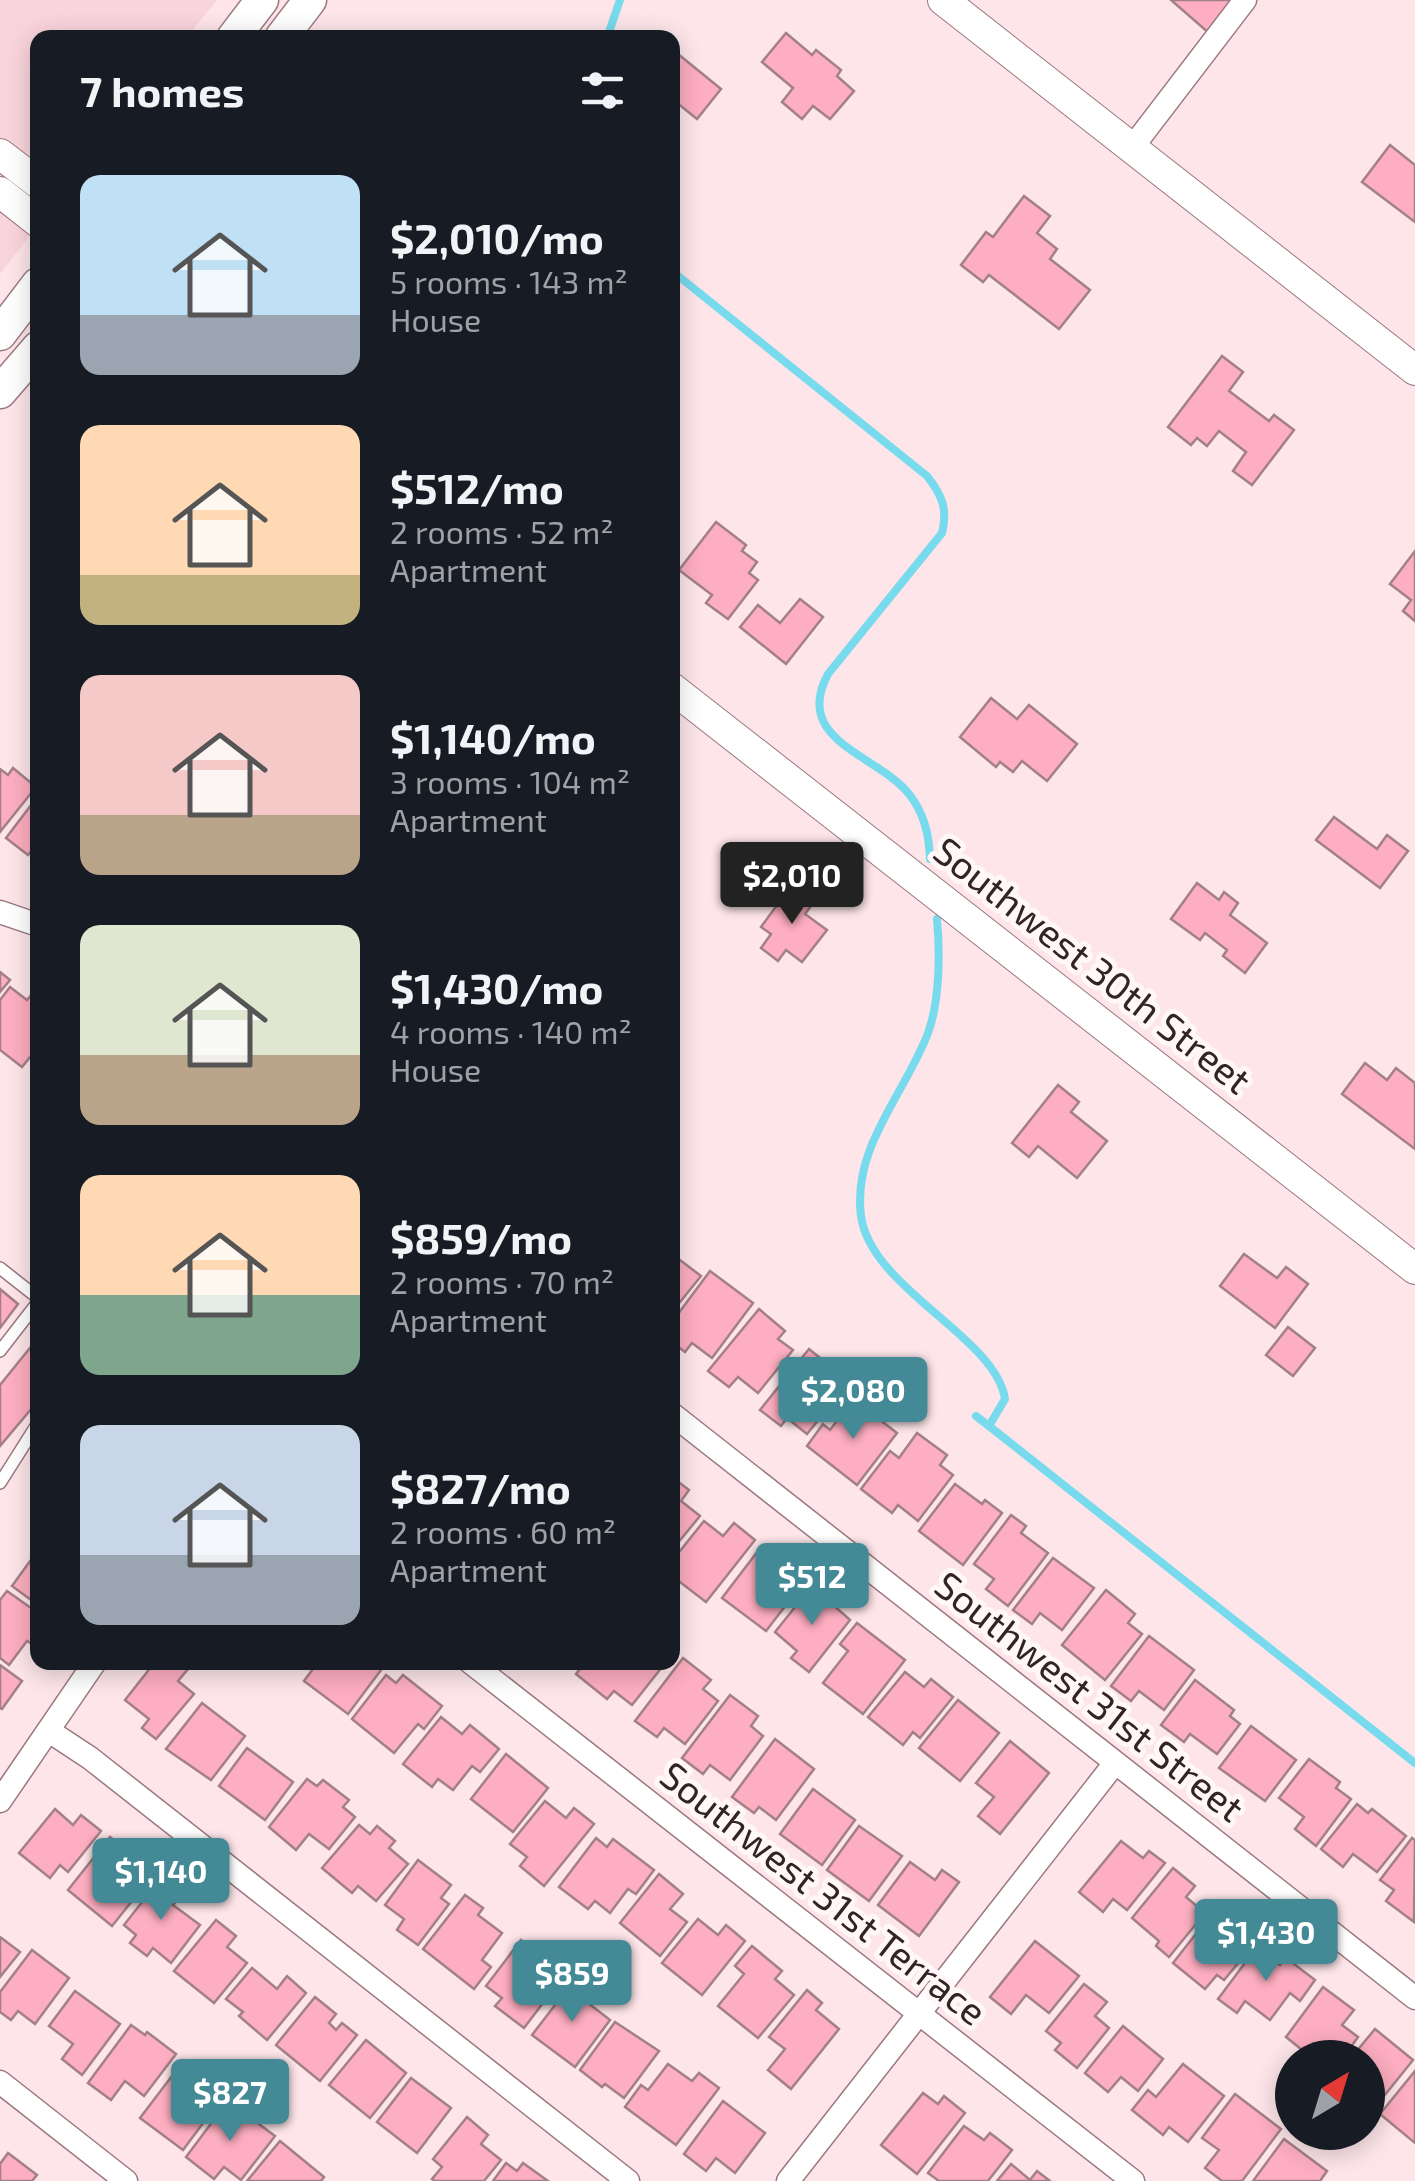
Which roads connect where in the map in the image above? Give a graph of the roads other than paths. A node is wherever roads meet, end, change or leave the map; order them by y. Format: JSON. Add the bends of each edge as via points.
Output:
{"nodes":[{"id":1,"x":262,"y":0,"type":"edge"},
{"id":2,"x":310,"y":0,"type":"edge"},
{"id":3,"x":943,"y":0,"type":"edge"},
{"id":4,"x":1245,"y":0,"type":"edge"},
{"id":5,"x":239,"y":30,"type":"edge"},
{"id":6,"x":287,"y":30,"type":"edge"},
{"id":7,"x":1131,"y":148,"type":"junction"},
{"id":8,"x":0,"y":154,"type":"edge"},
{"id":9,"x":30,"y":176,"type":"edge"},
{"id":10,"x":0,"y":192,"type":"edge"},
{"id":11,"x":30,"y":216,"type":"edge"},
{"id":12,"x":30,"y":295,"type":"edge"},
{"id":13,"x":0,"y":334,"type":"edge"},
{"id":14,"x":30,"y":357,"type":"edge"},
{"id":15,"x":1415,"y":370,"type":"edge"},
{"id":16,"x":0,"y":392,"type":"edge"},
{"id":17,"x":680,"y":694,"type":"edge"},
{"id":18,"x":0,"y":912,"type":"edge"},
{"id":19,"x":30,"y":922,"type":"edge"},
{"id":20,"x":0,"y":1268,"type":"edge"},
{"id":21,"x":1415,"y":1270,"type":"edge"},
{"id":22,"x":30,"y":1293,"type":"edge"},
{"id":23,"x":30,"y":1311,"type":"edge"},
{"id":24,"x":0,"y":1351,"type":"edge"},
{"id":25,"x":680,"y":1420,"type":"edge"},
{"id":26,"x":30,"y":1437,"type":"edge"},
{"id":27,"x":0,"y":1484,"type":"edge"},
{"id":28,"x":90,"y":1670,"type":"edge"},
{"id":29,"x":480,"y":1670,"type":"edge"},
{"id":30,"x":48,"y":1731,"type":"junction"},
{"id":31,"x":1115,"y":1763,"type":"junction"},
{"id":32,"x":0,"y":1801,"type":"edge"},
{"id":33,"x":1415,"y":1998,"type":"edge"},
{"id":34,"x":920,"y":2013,"type":"junction"},
{"id":35,"x":0,"y":2082,"type":"edge"},
{"id":36,"x":126,"y":2181,"type":"edge"},
{"id":37,"x":628,"y":2181,"type":"edge"},
{"id":38,"x":788,"y":2181,"type":"edge"},
{"id":39,"x":1133,"y":2181,"type":"edge"}],
"edges":[{"from":1,"to":5,"type":"main road"},
{"from":2,"to":6,"type":"main road"},
{"from":3,"to":7,"type":"street"},
{"from":4,"to":7,"type":"street"},
{"from":7,"to":15,"type":"street"},
{"from":8,"to":9,"type":"street"},
{"from":10,"to":11,"type":"street"},
{"from":12,"to":13,"type":"main road"},
{"from":14,"to":16,"type":"main road"},
{"from":17,"to":21,"type":"street","name":"Southwest 30th Street"},
{"from":18,"to":19,"type":"street"},
{"from":20,"to":22,"type":"lane"},
{"from":23,"to":24,"type":"lane"},
{"from":25,"to":31,"type":"street","name":"Southwest 31st Street"},
{"from":26,"to":27,"type":"lane"},
{"from":28,"to":30,"type":"street"},
{"from":29,"to":34,"type":"street","name":"Southwest 31st Terrace"},
{"from":30,"to":32,"type":"street"},
{"from":30,"to":37,"type":"street"},
{"from":31,"to":33,"type":"street","name":"Southwest 31st Street"},
{"from":31,"to":34,"type":"street"},
{"from":34,"to":38,"type":"street"},
{"from":34,"to":39,"type":"street","name":"Southwest 31st Terrace"},
{"from":35,"to":36,"type":"street"}]}
